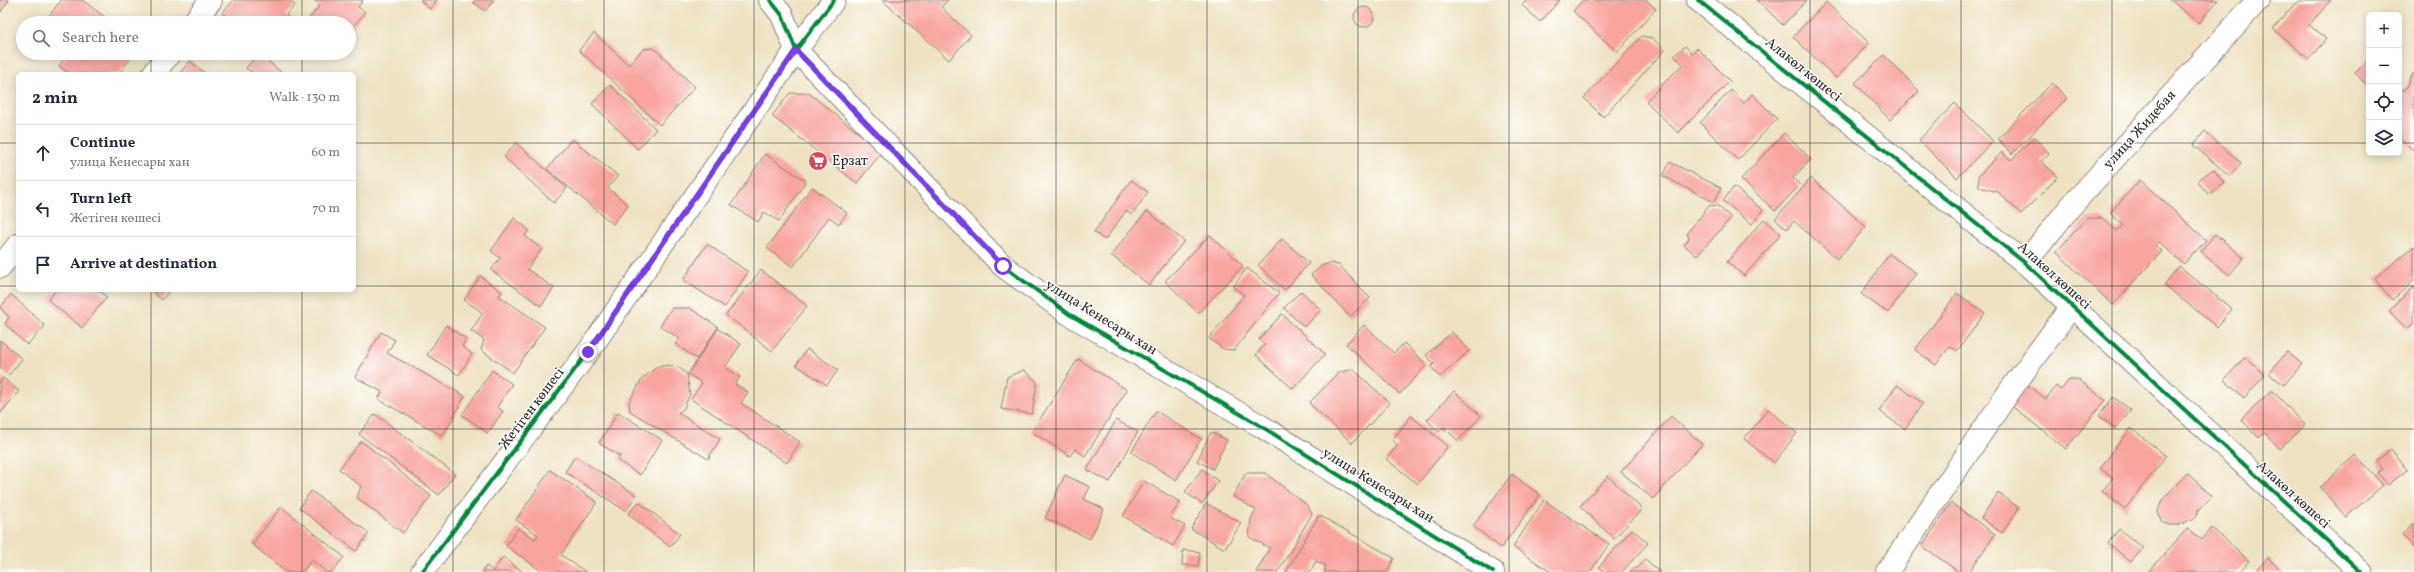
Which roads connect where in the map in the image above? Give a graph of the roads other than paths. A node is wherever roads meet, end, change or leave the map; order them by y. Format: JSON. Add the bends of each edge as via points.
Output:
{"nodes":[{"id":1,"x":212,"y":0,"type":"edge"},
{"id":2,"x":770,"y":0,"type":"edge"},
{"id":3,"x":834,"y":0,"type":"edge"},
{"id":4,"x":1698,"y":0,"type":"edge"},
{"id":5,"x":2258,"y":0,"type":"edge"},
{"id":6,"x":199,"y":16,"type":"edge"},
{"id":7,"x":796,"y":50,"type":"junction"},
{"id":8,"x":164,"y":60,"type":"edge"},
{"id":9,"x":155,"y":72,"type":"edge"},
{"id":10,"x":16,"y":248,"type":"edge"},
{"id":11,"x":2025,"y":263,"type":"junction"},
{"id":12,"x":0,"y":268,"type":"edge"},
{"id":13,"x":2071,"y":307,"type":"junction"},
{"id":14,"x":422,"y":572,"type":"edge"},
{"id":15,"x":1493,"y":572,"type":"edge"},
{"id":16,"x":1887,"y":572,"type":"edge"},
{"id":17,"x":2361,"y":572,"type":"edge"}],
"edges":[{"from":1,"to":6,"type":"street"},
{"from":2,"to":7,"type":"street","name":"улица Кенесары хан","via":[[782,15]]},
{"from":3,"to":7,"type":"street","name":"Жетіген көшесі"},
{"from":4,"to":11,"type":"street","name":"Алакөл көшесі"},
{"from":5,"to":11,"type":"street","name":"улица Жидебая","via":[[2071,206]]},
{"from":7,"to":14,"type":"street","name":"Жетіген көшесі","via":[[588,352]]},
{"from":7,"to":15,"type":"street","name":"улица Кенесары хан","via":[[1003,266],[1069,314],[1261,426]]},
{"from":8,"to":9,"type":"street"},
{"from":10,"to":12,"type":"street"},
{"from":11,"to":13,"type":"street","name":"Алакөл көшесі"},
{"from":13,"to":16,"type":"street"},
{"from":13,"to":17,"type":"street","name":"Алакөл көшесі"}]}
